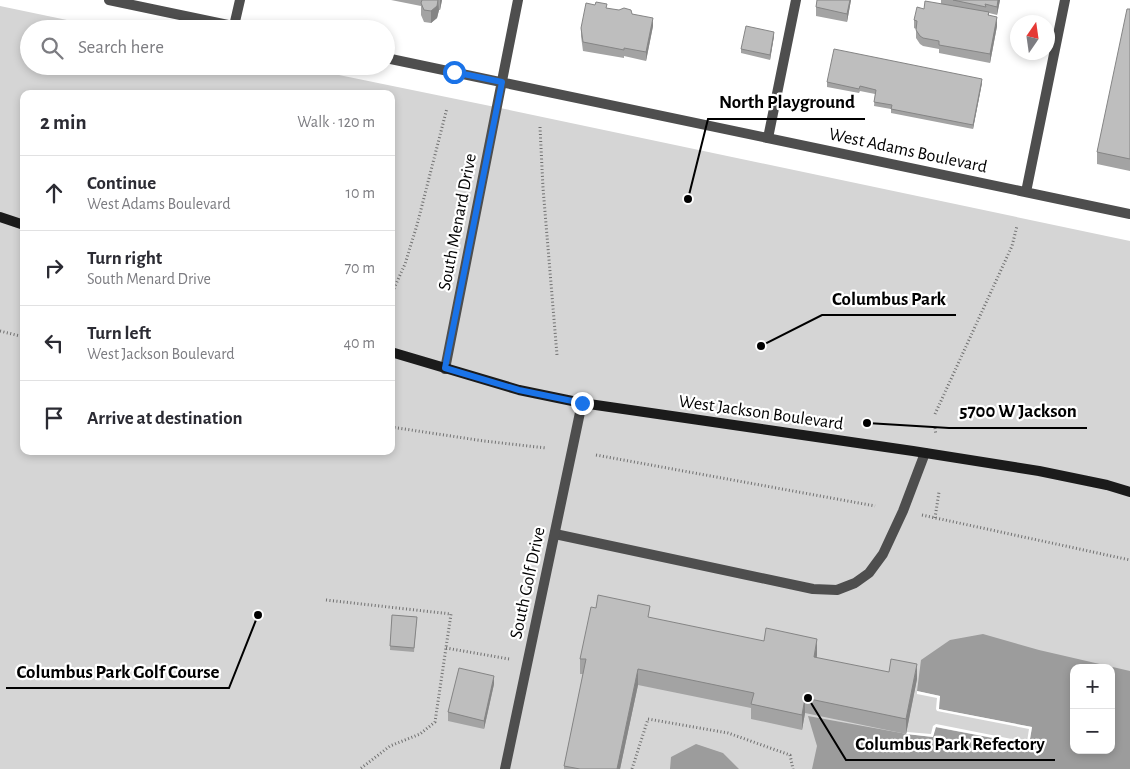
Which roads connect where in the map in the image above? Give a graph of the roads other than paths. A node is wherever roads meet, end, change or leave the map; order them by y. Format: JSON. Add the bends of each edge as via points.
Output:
{"nodes":[{"id":1,"x":109,"y":0,"type":"edge"},
{"id":2,"x":240,"y":0,"type":"edge"},
{"id":3,"x":518,"y":0,"type":"edge"},
{"id":4,"x":796,"y":0,"type":"edge"},
{"id":5,"x":1065,"y":0,"type":"edge"},
{"id":6,"x":205,"y":20,"type":"edge"},
{"id":7,"x":235,"y":20,"type":"edge"},
{"id":8,"x":395,"y":60,"type":"edge"},
{"id":9,"x":502,"y":82,"type":"junction"},
{"id":10,"x":768,"y":138,"type":"junction"},
{"id":11,"x":1026,"y":192,"type":"junction"},
{"id":12,"x":1130,"y":214,"type":"edge"},
{"id":13,"x":0,"y":217,"type":"edge"},
{"id":14,"x":20,"y":224,"type":"edge"},
{"id":15,"x":395,"y":353,"type":"edge"},
{"id":16,"x":445,"y":368,"type":"junction"},
{"id":17,"x":582,"y":403,"type":"junction"},
{"id":18,"x":925,"y":453,"type":"junction"},
{"id":19,"x":1130,"y":492,"type":"edge"},
{"id":20,"x":555,"y":534,"type":"junction"},
{"id":21,"x":505,"y":769,"type":"edge"}],
"edges":[{"from":1,"to":6,"type":"street"},
{"from":2,"to":7,"type":"street"},
{"from":3,"to":9,"type":"street","name":"South Menard Drive"},
{"from":4,"to":10,"type":"street"},
{"from":5,"to":11,"type":"street"},
{"from":8,"to":9,"type":"street","name":"West Adams Boulevard"},
{"from":9,"to":10,"type":"street","name":"West Adams Boulevard"},
{"from":9,"to":16,"type":"street","name":"South Menard Drive"},
{"from":10,"to":11,"type":"street","name":"West Adams Boulevard"},
{"from":11,"to":12,"type":"street","name":"West Adams Boulevard"},
{"from":13,"to":14,"type":"street"},
{"from":15,"to":16,"type":"street","name":"West Jackson Boulevard"},
{"from":16,"to":17,"type":"street","name":"West Jackson Boulevard","via":[[519,390]]},
{"from":17,"to":18,"type":"street","name":"West Jackson Boulevard"},
{"from":17,"to":20,"type":"street","name":"South Golf Drive"},
{"from":18,"to":19,"type":"street","name":"West Jackson Boulevard","via":[[1039,471]]},
{"from":18,"to":20,"type":"street","via":[[883,554],[869,573],[837,590],[813,589]]},
{"from":20,"to":21,"type":"street","name":"South Golf Drive"}]}
